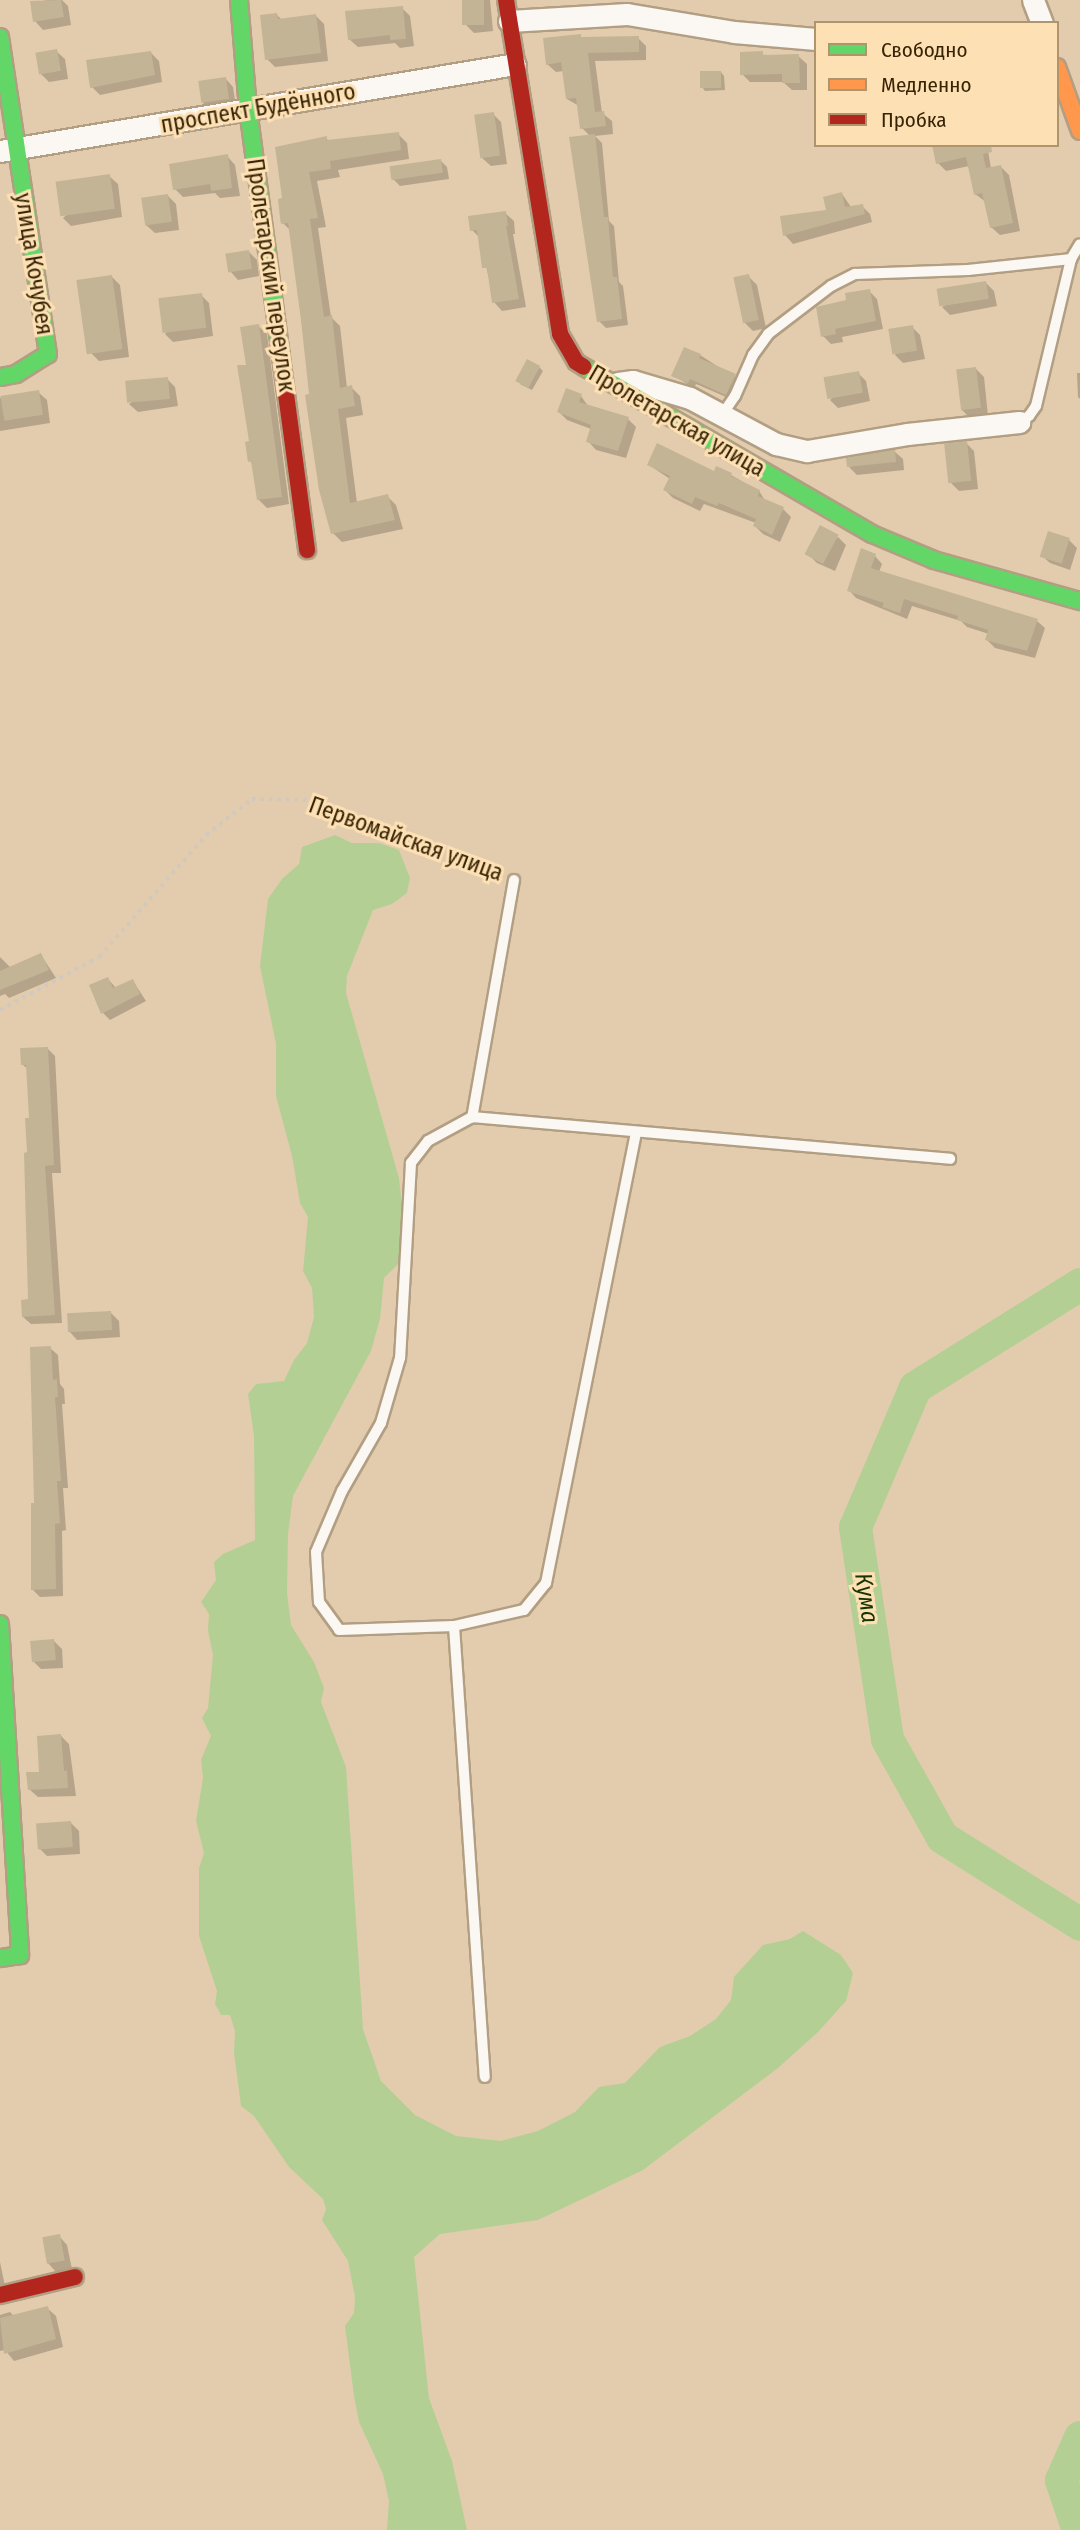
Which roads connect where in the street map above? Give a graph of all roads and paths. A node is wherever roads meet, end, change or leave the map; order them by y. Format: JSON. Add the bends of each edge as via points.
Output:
{"nodes":[{"id":1,"x":239,"y":0,"type":"edge"},
{"id":2,"x":506,"y":0,"type":"edge"},
{"id":3,"x":509,"y":21,"type":"junction"},
{"id":4,"x":0,"y":37,"type":"edge"},
{"id":5,"x":814,"y":39,"type":"edge"},
{"id":6,"x":515,"y":64,"type":"junction"},
{"id":7,"x":1059,"y":73,"type":"edge"},
{"id":8,"x":248,"y":109,"type":"junction"},
{"id":9,"x":1080,"y":131,"type":"edge"},
{"id":10,"x":8,"y":150,"type":"edge"},
{"id":11,"x":1080,"y":244,"type":"edge"},
{"id":12,"x":1072,"y":259,"type":"junction"},
{"id":13,"x":0,"y":377,"type":"edge"},
{"id":14,"x":614,"y":384,"type":"junction"},
{"id":15,"x":722,"y":415,"type":"junction"},
{"id":16,"x":1019,"y":422,"type":"joint"},
{"id":17,"x":307,"y":550,"type":"dead end"},
{"id":18,"x":1080,"y":601,"type":"edge"},
{"id":19,"x":514,"y":880,"type":"joint"},
{"id":20,"x":0,"y":1010,"type":"edge"},
{"id":21,"x":472,"y":1117,"type":"junction"},
{"id":22,"x":636,"y":1132,"type":"junction"},
{"id":23,"x":950,"y":1160,"type":"dead end"},
{"id":24,"x":0,"y":1624,"type":"edge"},
{"id":25,"x":454,"y":1626,"type":"junction"},
{"id":26,"x":0,"y":1958,"type":"edge"},
{"id":27,"x":485,"y":2077,"type":"dead end"},
{"id":28,"x":75,"y":2277,"type":"dead end"},
{"id":29,"x":0,"y":2295,"type":"edge"}],
"edges":[{"from":1,"to":8,"type":"street","name":"Пролетарский переулок"},
{"from":2,"to":3,"type":"street","name":"Пролетарская улица"},
{"from":3,"to":5,"type":"street","via":[[627,14],[734,32]]},
{"from":3,"to":6,"type":"street","name":"Пролетарская улица"},
{"from":4,"to":10,"type":"street","name":"улица Кочубея"},
{"from":6,"to":8,"type":"street","name":"проспект Будённого"},
{"from":6,"to":14,"type":"street","name":"Пролетарская улица","via":[[560,334],[576,362]]},
{"from":7,"to":9,"type":"street"},
{"from":8,"to":10,"type":"street","name":"проспект Будённого"},
{"from":8,"to":17,"type":"street","name":"Пролетарский переулок"},
{"from":10,"to":13,"type":"street","name":"улица Кочубея","via":[[48,354],[16,374]]},
{"from":11,"to":12,"type":"lane"},
{"from":12,"to":15,"type":"lane","via":[[968,270],[855,274],[831,286],[768,334]]},
{"from":12,"to":16,"type":"lane","via":[[1036,406]]},
{"from":14,"to":15,"type":"street","via":[[645,384],[691,398]]},
{"from":14,"to":18,"type":"street","name":"Пролетарская улица","via":[[872,534],[934,560]]},
{"from":15,"to":16,"type":"street","via":[[776,444],[807,451]]},
{"from":19,"to":20,"type":"path","name":"Первомайская улица","via":[[313,800],[252,799],[206,835],[99,957]]},
{"from":19,"to":21,"type":"lane"},
{"from":21,"to":22,"type":"lane"},
{"from":21,"to":25,"type":"lane","via":[[428,1141],[411,1163],[400,1358],[381,1423],[342,1491],[316,1552],[319,1602],[338,1630]]},
{"from":22,"to":23,"type":"lane"},
{"from":22,"to":25,"type":"lane","via":[[546,1583],[524,1610]]},
{"from":24,"to":26,"type":"street","via":[[20,1955]]},
{"from":25,"to":27,"type":"lane"},
{"from":28,"to":29,"type":"street"}]}
